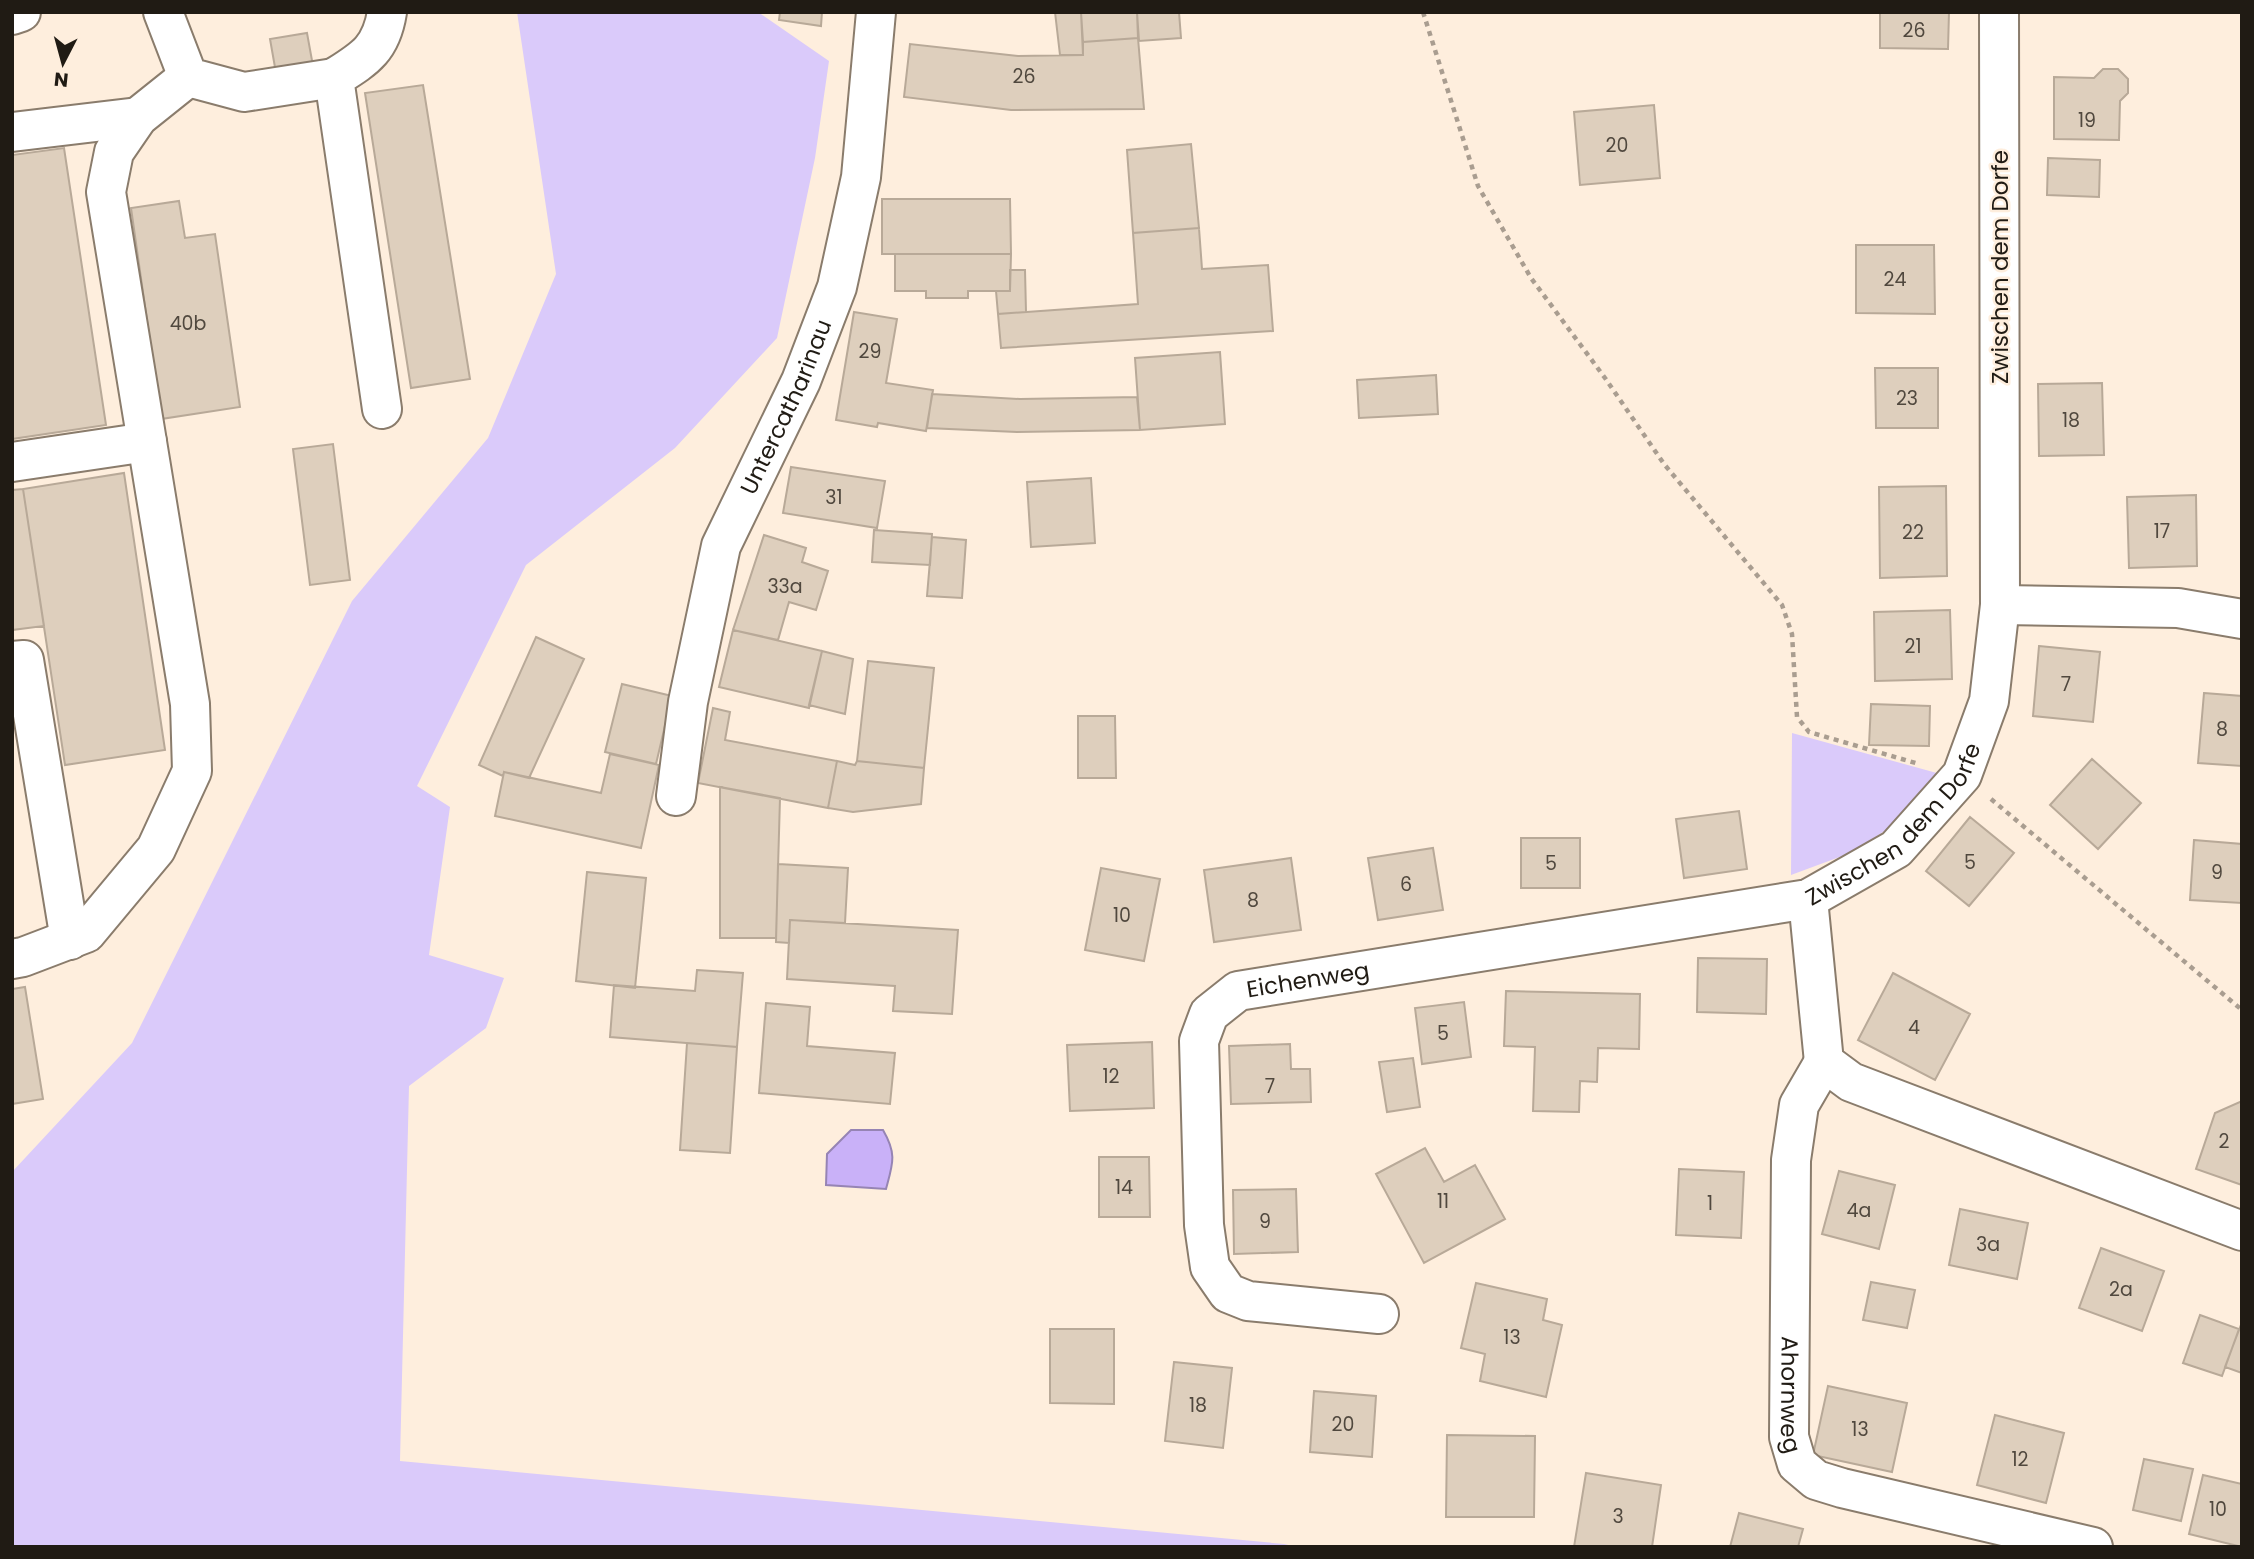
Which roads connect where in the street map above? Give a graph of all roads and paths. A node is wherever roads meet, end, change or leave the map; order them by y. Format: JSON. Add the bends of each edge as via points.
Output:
{"nodes":[{"id":1,"x":21,"y":12,"type":"edge"},
{"id":2,"x":163,"y":12,"type":"edge"},
{"id":3,"x":387,"y":12,"type":"edge"},
{"id":4,"x":876,"y":12,"type":"edge"},
{"id":5,"x":1423,"y":12,"type":"edge"},
{"id":6,"x":2000,"y":12,"type":"edge"},
{"id":7,"x":12,"y":15,"type":"edge"},
{"id":8,"x":188,"y":77,"type":"junction"},
{"id":9,"x":334,"y":78,"type":"junction"},
{"id":10,"x":138,"y":117,"type":"junction"},
{"id":11,"x":12,"y":132,"type":"edge"},
{"id":12,"x":382,"y":408,"type":"dead end"},
{"id":13,"x":147,"y":442,"type":"junction"},
{"id":14,"x":12,"y":462,"type":"edge"},
{"id":15,"x":2000,"y":605,"type":"junction"},
{"id":16,"x":2242,"y":619,"type":"edge"},
{"id":17,"x":12,"y":662,"type":"edge"},
{"id":18,"x":1962,"y":775,"type":"junction"},
{"id":19,"x":676,"y":796,"type":"dead end"},
{"id":20,"x":1808,"y":899,"type":"junction"},
{"id":21,"x":70,"y":940,"type":"junction"},
{"id":22,"x":12,"y":959,"type":"edge"},
{"id":23,"x":2242,"y":1010,"type":"edge"},
{"id":24,"x":1825,"y":1062,"type":"junction"},
{"id":25,"x":2242,"y":1231,"type":"edge"},
{"id":26,"x":1379,"y":1314,"type":"dead end"},
{"id":27,"x":2093,"y":1547,"type":"edge"}],
"edges":[{"from":1,"to":7,"type":"street"},
{"from":2,"to":8,"type":"street"},
{"from":3,"to":9,"type":"street","via":[[384,32],[368,57]]},
{"from":4,"to":19,"type":"street","name":"Untercatharinau","via":[[861,177],[837,287],[801,381],[721,546],[688,702]]},
{"from":5,"to":18,"type":"path","via":[[1478,186],[1531,278],[1664,464],[1782,606],[1792,634],[1797,717],[1809,732]]},
{"from":6,"to":15,"type":"street","name":"Zwischen dem Dorfe"},
{"from":8,"to":9,"type":"street","via":[[244,92]]},
{"from":8,"to":10,"type":"street"},
{"from":9,"to":12,"type":"street"},
{"from":10,"to":11,"type":"street"},
{"from":10,"to":13,"type":"street","via":[[114,152],[106,192]]},
{"from":13,"to":14,"type":"street"},
{"from":13,"to":21,"type":"street","via":[[190,704],[192,771],[156,849],[86,933]]},
{"from":15,"to":16,"type":"street","via":[[2178,607]]},
{"from":15,"to":18,"type":"street","name":"Zwischen dem Dorfe","via":[[1989,701]]},
{"from":17,"to":21,"type":"street","via":[[24,660]]},
{"from":18,"to":20,"type":"street","name":"Zwischen dem Dorfe","via":[[1896,849]]},
{"from":18,"to":23,"type":"path"},
{"from":20,"to":24,"type":"street","name":"Zwischen dem Dorfe"},
{"from":20,"to":26,"type":"street","name":"Eichenweg","via":[[1238,991],[1209,1014],[1199,1041],[1203,1225],[1210,1268],[1227,1293],[1248,1301]]},
{"from":21,"to":22,"type":"street"},
{"from":24,"to":25,"type":"street","via":[[1851,1082],[2081,1152]]},
{"from":24,"to":27,"type":"street","name":"Ahornweg","via":[[1799,1105],[1791,1160],[1788,1437],[1797,1464],[1816,1480],[1842,1489]]}]}
